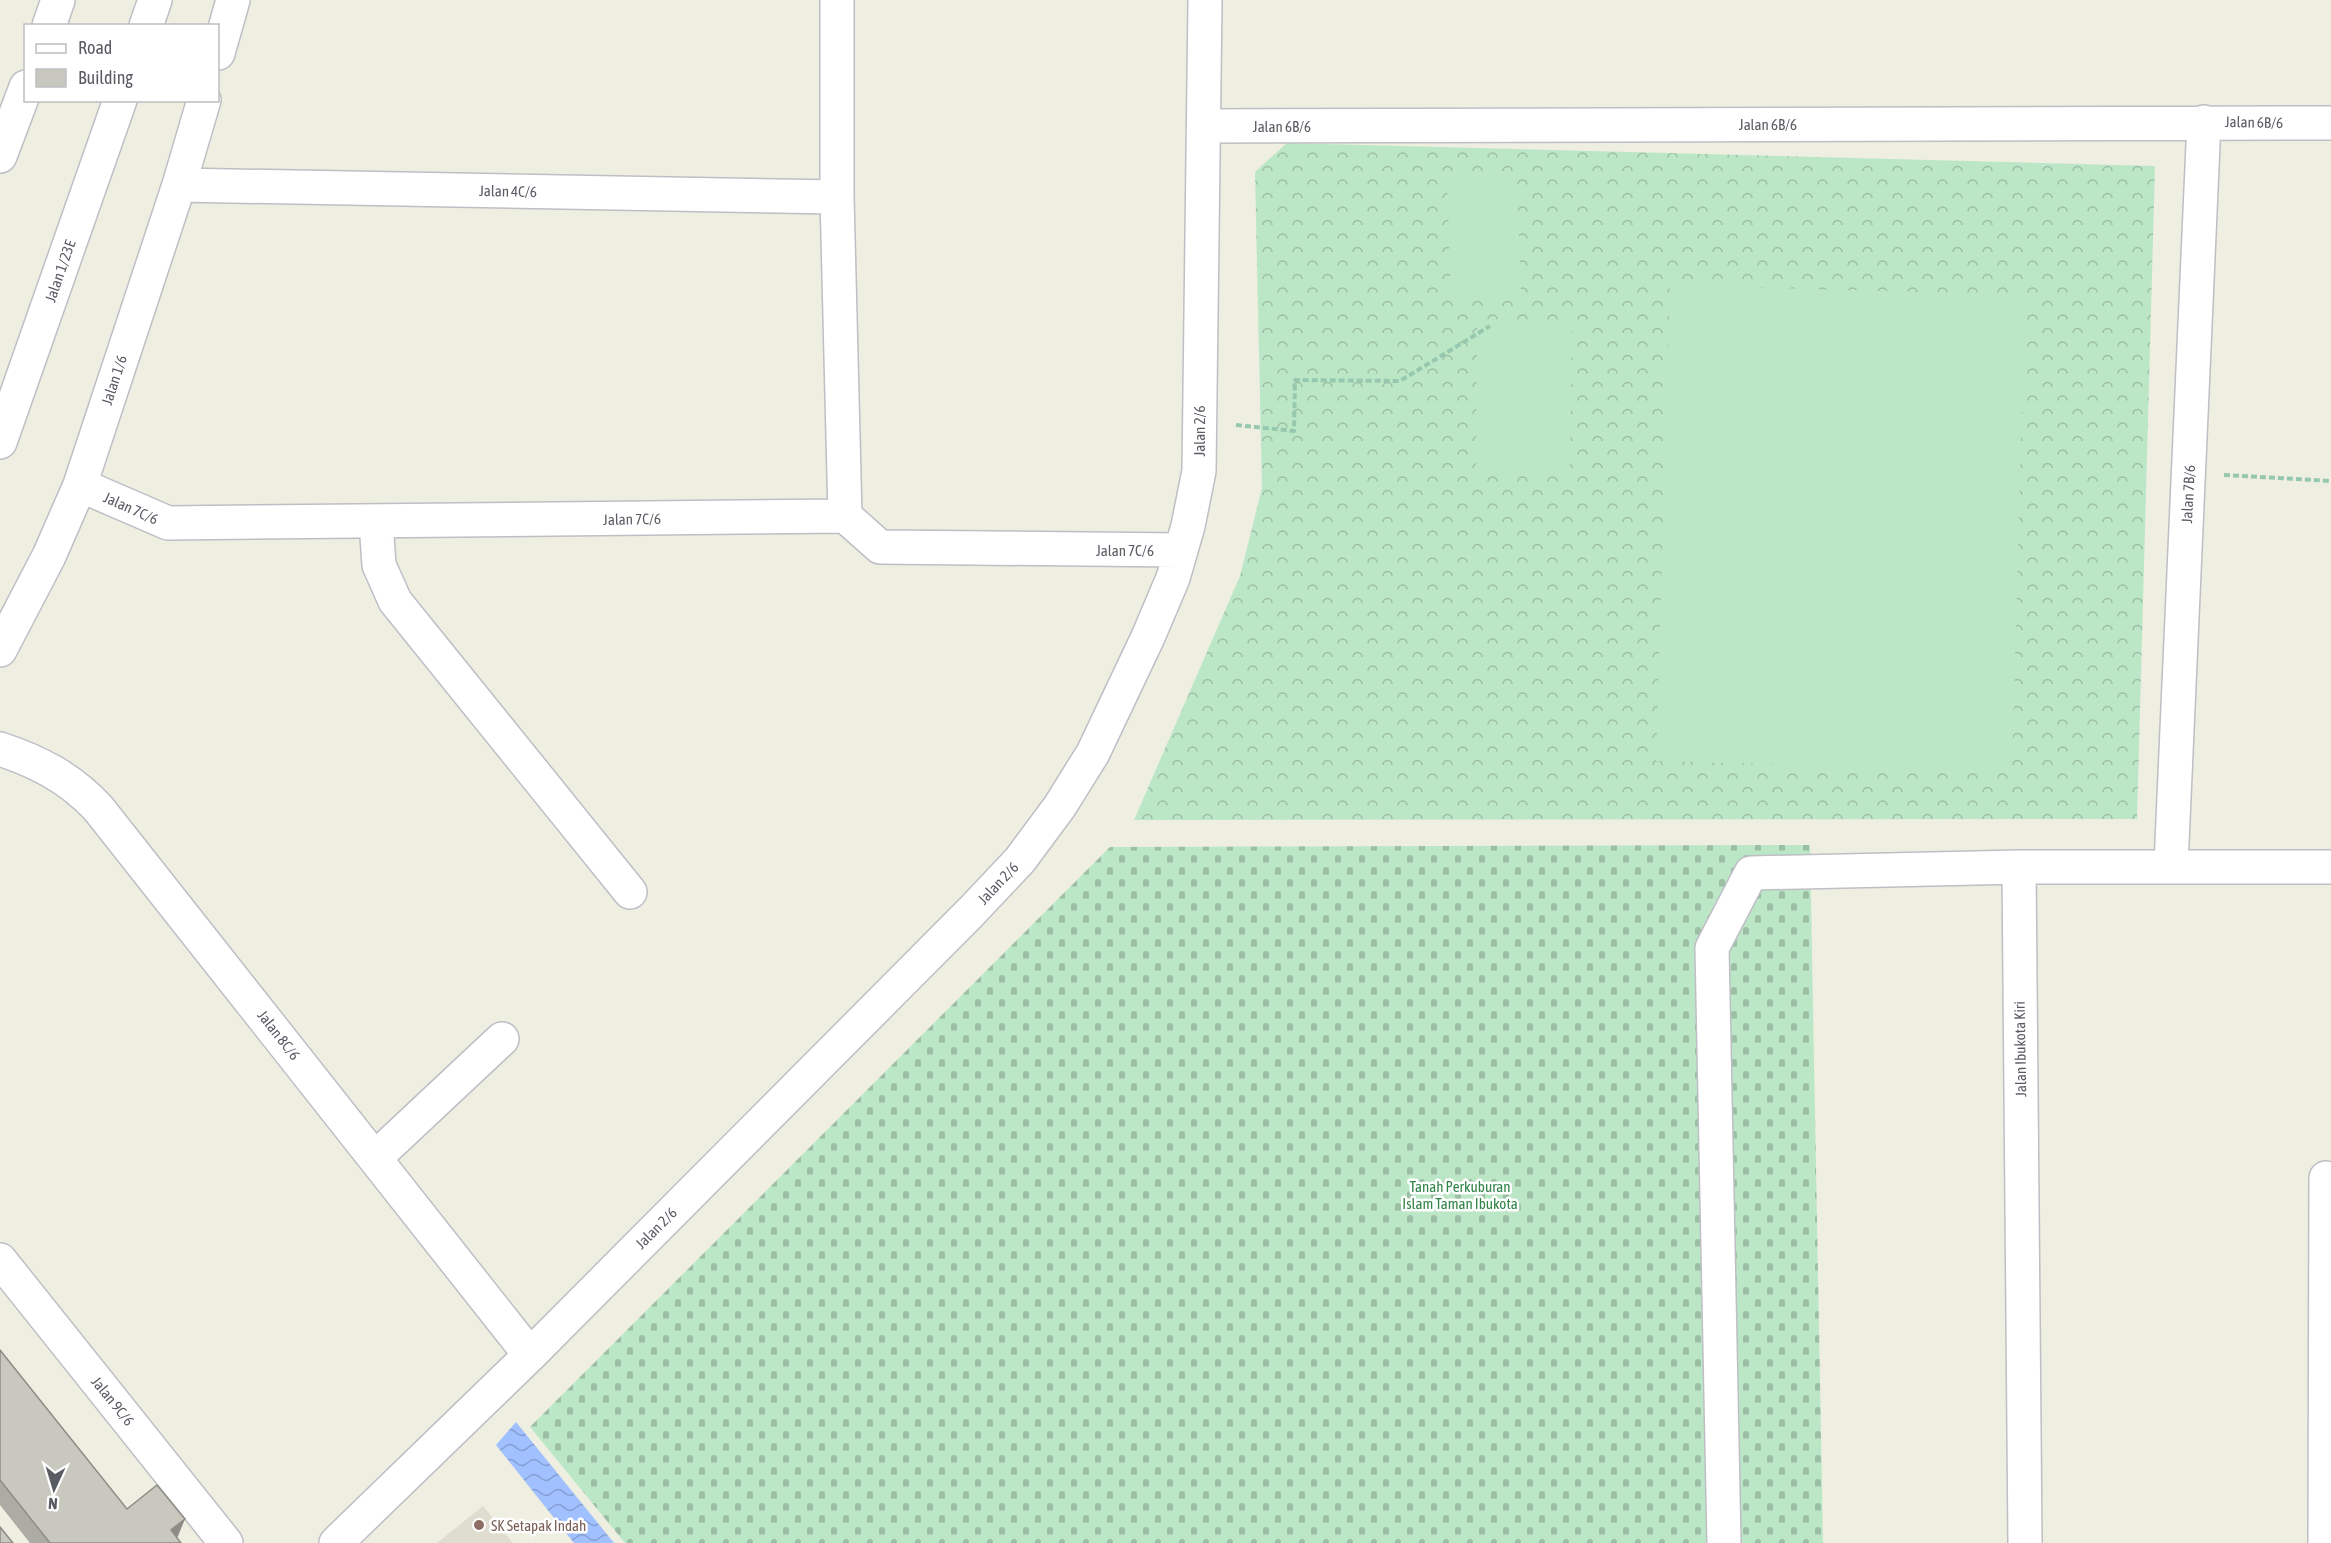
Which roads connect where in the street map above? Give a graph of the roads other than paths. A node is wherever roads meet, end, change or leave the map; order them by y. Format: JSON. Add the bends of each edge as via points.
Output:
{"nodes":[{"id":1,"x":58,"y":0,"type":"edge"},
{"id":2,"x":155,"y":0,"type":"edge"},
{"id":3,"x":233,"y":0,"type":"edge"},
{"id":4,"x":837,"y":0,"type":"edge"},
{"id":5,"x":1205,"y":0,"type":"edge"},
{"id":6,"x":50,"y":24,"type":"edge"},
{"id":7,"x":147,"y":24,"type":"edge"},
{"id":8,"x":219,"y":49,"type":"edge"},
{"id":9,"x":24,"y":92,"type":"edge"},
{"id":10,"x":119,"y":102,"type":"edge"},
{"id":11,"x":203,"y":102,"type":"edge"},
{"id":12,"x":2204,"y":122,"type":"junction"},
{"id":13,"x":2331,"y":123,"type":"edge"},
{"id":14,"x":1204,"y":126,"type":"junction"},
{"id":15,"x":0,"y":156,"type":"edge"},
{"id":16,"x":179,"y":184,"type":"junction"},
{"id":17,"x":837,"y":197,"type":"junction"},
{"id":18,"x":0,"y":442,"type":"edge"},
{"id":19,"x":80,"y":485,"type":"junction"},
{"id":20,"x":845,"y":516,"type":"junction"},
{"id":21,"x":376,"y":522,"type":"junction"},
{"id":22,"x":1181,"y":550,"type":"junction"},
{"id":23,"x":0,"y":650,"type":"edge"},
{"id":24,"x":0,"y":749,"type":"edge"},
{"id":25,"x":2171,"y":865,"type":"junction"},
{"id":26,"x":2019,"y":867,"type":"junction"},
{"id":27,"x":2331,"y":867,"type":"edge"},
{"id":28,"x":630,"y":892,"type":"dead end"},
{"id":29,"x":502,"y":1039,"type":"dead end"},
{"id":30,"x":375,"y":1158,"type":"junction"},
{"id":31,"x":2326,"y":1178,"type":"dead end"},
{"id":32,"x":0,"y":1260,"type":"edge"},
{"id":33,"x":530,"y":1355,"type":"junction"},
{"id":34,"x":226,"y":1543,"type":"edge"},
{"id":35,"x":336,"y":1543,"type":"edge"},
{"id":36,"x":1724,"y":1543,"type":"edge"},
{"id":37,"x":2025,"y":1543,"type":"edge"},
{"id":38,"x":2325,"y":1543,"type":"edge"}],
"edges":[{"from":1,"to":6,"type":"street"},
{"from":2,"to":7,"type":"street"},
{"from":3,"to":8,"type":"street"},
{"from":4,"to":17,"type":"street"},
{"from":5,"to":14,"type":"street","name":"Jalan 2/6"},
{"from":9,"to":15,"type":"street"},
{"from":10,"to":18,"type":"street","name":"Jalan 1/23E"},
{"from":11,"to":16,"type":"street","name":"Jalan 1/6"},
{"from":12,"to":13,"type":"street","name":"Jalan 6B/6"},
{"from":12,"to":14,"type":"street","name":"Jalan 6B/6"},
{"from":12,"to":25,"type":"street","name":"Jalan 7B/6"},
{"from":14,"to":22,"type":"street","name":"Jalan 2/6","via":[[1199,471]]},
{"from":16,"to":17,"type":"street","name":"Jalan 4C/6"},
{"from":16,"to":19,"type":"street","name":"Jalan 1/6"},
{"from":17,"to":20,"type":"street"},
{"from":19,"to":21,"type":"street","name":"Jalan 7C/6","via":[[168,523]]},
{"from":19,"to":23,"type":"street","name":"Jalan 1/6","via":[[49,556]]},
{"from":20,"to":21,"type":"street","name":"Jalan 7C/6"},
{"from":20,"to":22,"type":"street","name":"Jalan 7C/6","via":[[880,547]]},
{"from":21,"to":28,"type":"street","via":[[379,565],[395,601]]},
{"from":22,"to":33,"type":"street","name":"Jalan 2/6","via":[[1148,637],[1093,753],[1020,860]]},
{"from":24,"to":30,"type":"street","name":"Jalan 8C/6","via":[[67,779],[98,808]]},
{"from":25,"to":26,"type":"street"},
{"from":25,"to":27,"type":"street"},
{"from":26,"to":36,"type":"street","via":[[1751,873],[1712,948]]},
{"from":26,"to":37,"type":"street","name":"Jalan Ibukota Kiri"},
{"from":29,"to":30,"type":"street"},
{"from":30,"to":33,"type":"street","name":"Jalan 8C/6"},
{"from":31,"to":38,"type":"street"},
{"from":32,"to":34,"type":"street","name":"Jalan 9C/6"},
{"from":33,"to":35,"type":"street","name":"Jalan 2/6"}]}
